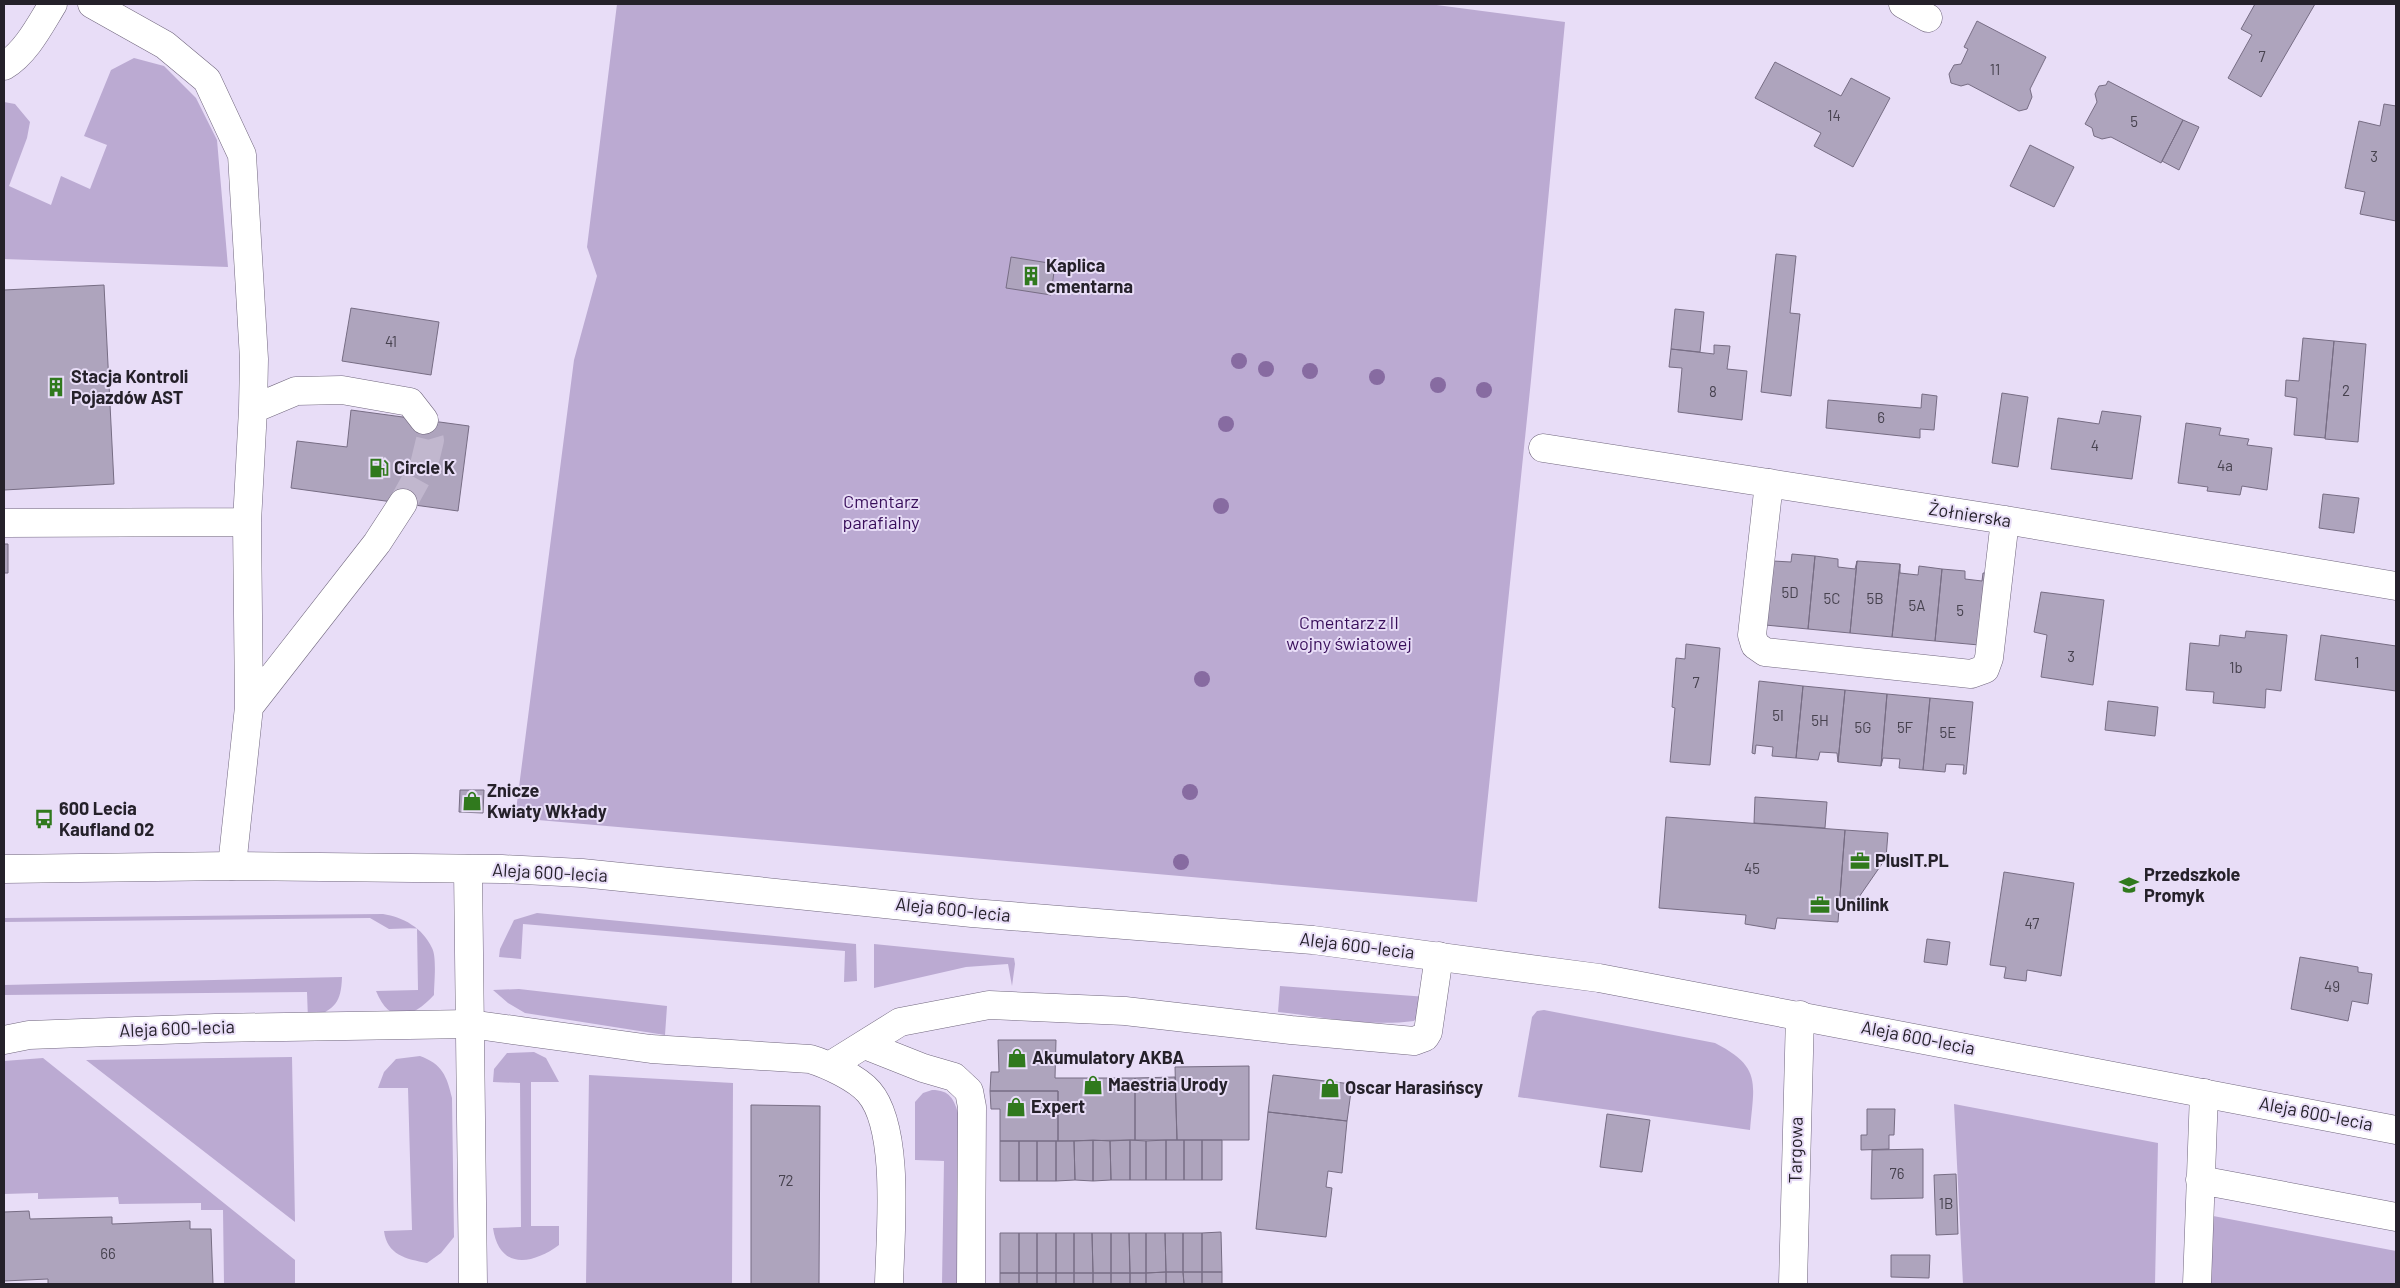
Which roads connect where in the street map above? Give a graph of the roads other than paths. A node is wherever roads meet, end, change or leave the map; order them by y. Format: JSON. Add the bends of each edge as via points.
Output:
{"nodes":[{"id":1,"x":53,"y":4,"type":"edge"},
{"id":2,"x":92,"y":4,"type":"edge"},
{"id":3,"x":1903,"y":4,"type":"edge"},
{"id":4,"x":1928,"y":18,"type":"dead end"},
{"id":5,"x":4,"y":66,"type":"edge"},
{"id":6,"x":253,"y":409,"type":"junction"},
{"id":7,"x":424,"y":420,"type":"tunnel mouth"},
{"id":8,"x":1543,"y":448,"type":"dead end"},
{"id":9,"x":1769,"y":483,"type":"junction"},
{"id":10,"x":403,"y":503,"type":"tunnel mouth"},
{"id":11,"x":2005,"y":520,"type":"junction"},
{"id":12,"x":247,"y":522,"type":"junction"},
{"id":13,"x":4,"y":523,"type":"edge"},
{"id":14,"x":2396,"y":586,"type":"edge"},
{"id":15,"x":249,"y":707,"type":"junction"},
{"id":16,"x":232,"y":866,"type":"junction"},
{"id":17,"x":4,"y":869,"type":"edge"},
{"id":18,"x":468,"y":869,"type":"junction"},
{"id":19,"x":1439,"y":956,"type":"junction"},
{"id":20,"x":1800,"y":1015,"type":"junction"},
{"id":21,"x":470,"y":1024,"type":"junction"},
{"id":22,"x":4,"y":1040,"type":"edge"},
{"id":23,"x":865,"y":1044,"type":"junction"},
{"id":24,"x":831,"y":1065,"type":"junction"},
{"id":25,"x":2204,"y":1093,"type":"junction"},
{"id":26,"x":2396,"y":1130,"type":"edge"},
{"id":27,"x":2200,"y":1180,"type":"junction"},
{"id":28,"x":2396,"y":1217,"type":"edge"},
{"id":29,"x":473,"y":1284,"type":"edge"},
{"id":30,"x":889,"y":1284,"type":"edge"},
{"id":31,"x":971,"y":1284,"type":"edge"},
{"id":32,"x":1793,"y":1284,"type":"edge"},
{"id":33,"x":2197,"y":1284,"type":"edge"}],
"edges":[{"from":1,"to":5,"type":"street","via":[[32,37]]},
{"from":2,"to":6,"type":"street","via":[[165,45],[207,80],[242,155],[254,359]]},
{"from":3,"to":4,"type":"street"},
{"from":6,"to":7,"type":"street","via":[[296,391],[342,390],[410,402]]},
{"from":6,"to":12,"type":"street"},
{"from":8,"to":9,"type":"street","name":"Żołnierska"},
{"from":9,"to":11,"type":"street","name":"Żołnierska"},
{"from":9,"to":11,"type":"street","via":[[1752,635],[1754,645],[1765,652],[1971,674],[1986,669]]},
{"from":10,"to":15,"type":"street","via":[[378,543]]},
{"from":11,"to":14,"type":"street","name":"Żołnierska"},
{"from":12,"to":13,"type":"street"},
{"from":12,"to":15,"type":"street"},
{"from":15,"to":16,"type":"street"},
{"from":16,"to":17,"type":"street","name":"Aleja 600-lecia"},
{"from":16,"to":18,"type":"street","name":"Aleja 600-lecia"},
{"from":18,"to":19,"type":"street","name":"Aleja 600-lecia","via":[[582,873],[972,912],[1313,940]]},
{"from":18,"to":21,"type":"street","name":"Aleja 600-lecia"},
{"from":19,"to":20,"type":"street","name":"Aleja 600-lecia","via":[[1599,978]]},
{"from":19,"to":23,"type":"street","name":"Aleja 600-lecia","via":[[1428,1032],[1425,1037],[1414,1041],[1125,1011],[989,1005],[900,1022]]},
{"from":20,"to":25,"type":"street","name":"Aleja 600-lecia"},
{"from":20,"to":32,"type":"street","name":"Targowa"},
{"from":21,"to":22,"type":"street","name":"Aleja 600-lecia","via":[[29,1034]]},
{"from":21,"to":24,"type":"street","name":"Aleja 600-lecia","via":[[651,1049],[810,1059]]},
{"from":21,"to":29,"type":"street","name":"Aleja 600-lecia"},
{"from":23,"to":24,"type":"street","name":"Aleja 600-lecia"},
{"from":23,"to":31,"type":"street","via":[[922,1068],[954,1077],[969,1092],[972,1107]]},
{"from":24,"to":30,"type":"street","name":"Aleja 600-lecia","via":[[869,1092],[884,1122],[891,1157]]},
{"from":25,"to":26,"type":"street","name":"Aleja 600-lecia"},
{"from":25,"to":27,"type":"street"},
{"from":27,"to":28,"type":"street"},
{"from":27,"to":33,"type":"street"}]}
